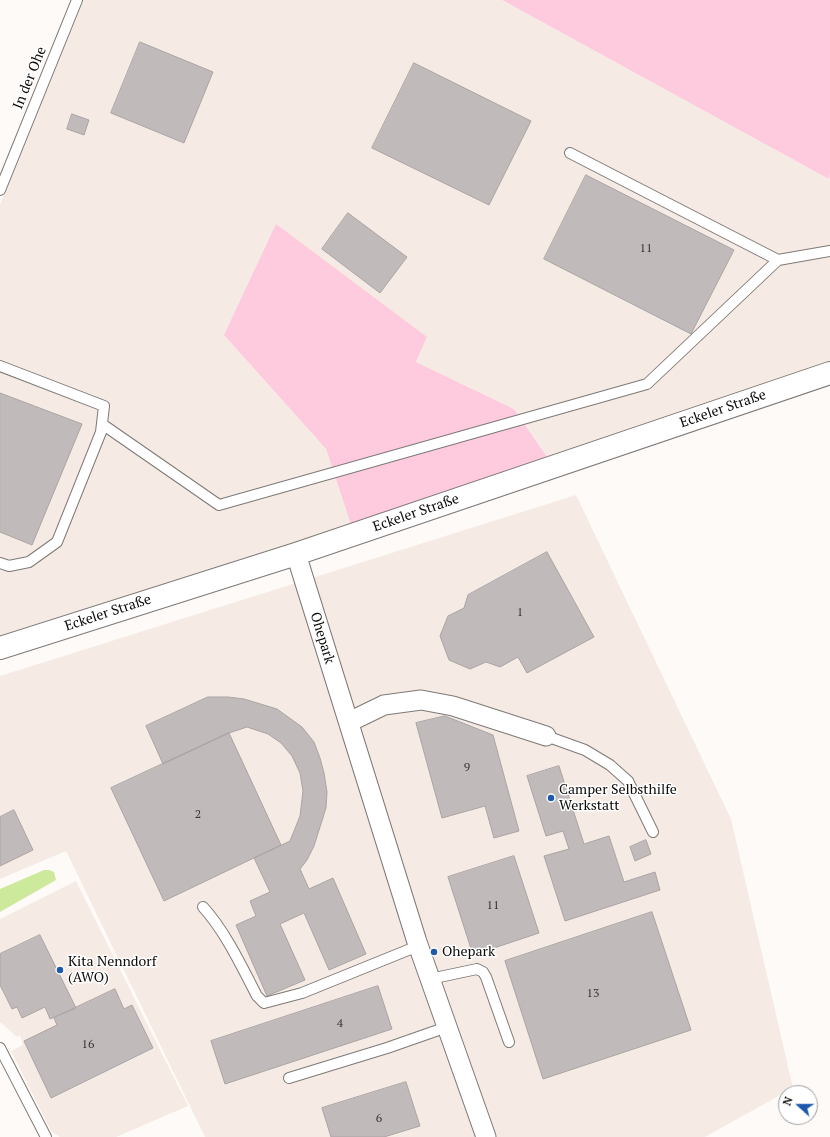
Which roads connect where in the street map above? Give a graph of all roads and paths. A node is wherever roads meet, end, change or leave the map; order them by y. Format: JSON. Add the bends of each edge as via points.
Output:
{"nodes":[{"id":1,"x":77,"y":0,"type":"edge"},
{"id":2,"x":570,"y":153,"type":"dead end"},
{"id":3,"x":0,"y":190,"type":"edge"},
{"id":4,"x":830,"y":251,"type":"edge"},
{"id":5,"x":778,"y":260,"type":"junction"},
{"id":6,"x":0,"y":366,"type":"edge"},
{"id":7,"x":830,"y":373,"type":"edge"},
{"id":8,"x":102,"y":424,"type":"junction"},
{"id":9,"x":296,"y":554,"type":"junction"},
{"id":10,"x":0,"y":563,"type":"edge"},
{"id":11,"x":0,"y":648,"type":"edge"},
{"id":12,"x":349,"y":722,"type":"junction"},
{"id":13,"x":546,"y":736,"type":"joint"},
{"id":14,"x":653,"y":832,"type":"dead end"},
{"id":15,"x":203,"y":907,"type":"dead end"},
{"id":16,"x":418,"y":946,"type":"junction"},
{"id":17,"x":430,"y":979,"type":"junction"},
{"id":18,"x":447,"y":1027,"type":"junction"},
{"id":19,"x":509,"y":1042,"type":"dead end"},
{"id":20,"x":0,"y":1048,"type":"edge"},
{"id":21,"x":289,"y":1078,"type":"dead end"},
{"id":22,"x":46,"y":1137,"type":"edge"},
{"id":23,"x":486,"y":1137,"type":"edge"}],
"edges":[{"from":1,"to":3,"type":"lane","name":"In der Ohe"},
{"from":2,"to":5,"type":"lane"},
{"from":4,"to":5,"type":"lane"},
{"from":5,"to":8,"type":"lane","via":[[647,384],[219,505]]},
{"from":6,"to":8,"type":"lane","via":[[104,406]]},
{"from":7,"to":9,"type":"street","name":"Eckeler Straße"},
{"from":8,"to":10,"type":"lane","via":[[57,542],[29,562],[9,566]]},
{"from":9,"to":11,"type":"street","name":"Eckeler Straße"},
{"from":9,"to":12,"type":"street","name":"Ohepark"},
{"from":12,"to":13,"type":"street","via":[[384,705],[421,700],[453,706]]},
{"from":12,"to":16,"type":"street","name":"Ohepark"},
{"from":13,"to":14,"type":"lane","via":[[585,750],[610,765],[628,781]]},
{"from":15,"to":16,"type":"lane","via":[[222,934],[257,996],[264,1003],[302,993]]},
{"from":16,"to":17,"type":"street","name":"Ohepark"},
{"from":17,"to":18,"type":"street","name":"Ohepark"},
{"from":17,"to":19,"type":"lane","via":[[478,969],[483,972]]},
{"from":18,"to":21,"type":"lane"},
{"from":18,"to":23,"type":"street","name":"Ohepark"},
{"from":20,"to":22,"type":"lane"}]}
